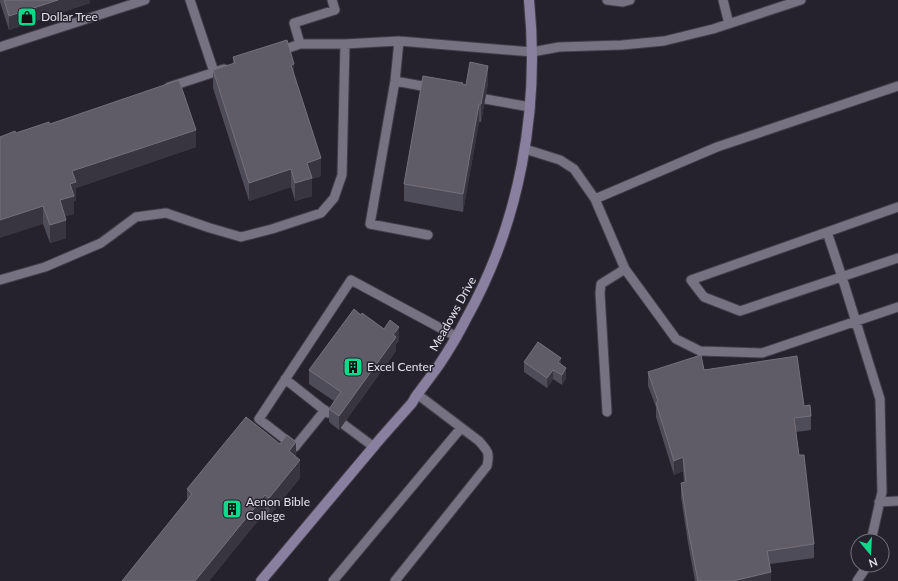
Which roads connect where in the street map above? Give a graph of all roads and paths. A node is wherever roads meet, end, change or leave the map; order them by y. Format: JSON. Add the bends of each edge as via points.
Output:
{"nodes":[{"id":1,"x":145,"y":0,"type":"edge"},
{"id":2,"x":190,"y":0,"type":"edge"},
{"id":3,"x":332,"y":0,"type":"edge"},
{"id":4,"x":529,"y":0,"type":"edge"},
{"id":5,"x":607,"y":0,"type":"edge"},
{"id":6,"x":630,"y":0,"type":"edge"},
{"id":7,"x":723,"y":0,"type":"edge"},
{"id":8,"x":796,"y":1,"type":"edge"},
{"id":9,"x":116,"y":4,"type":"edge"},
{"id":10,"x":729,"y":24,"type":"junction"},
{"id":11,"x":398,"y":42,"type":"junction"},
{"id":12,"x":300,"y":44,"type":"junction"},
{"id":13,"x":345,"y":44,"type":"junction"},
{"id":14,"x":0,"y":46,"type":"edge"},
{"id":15,"x":532,"y":52,"type":"junction"},
{"id":16,"x":267,"y":55,"type":"edge"},
{"id":17,"x":234,"y":66,"type":"edge"},
{"id":18,"x":214,"y":72,"type":"junction"},
{"id":19,"x":395,"y":81,"type":"junction"},
{"id":20,"x":898,"y":86,"type":"edge"},
{"id":21,"x":438,"y":89,"type":"edge"},
{"id":22,"x":162,"y":90,"type":"edge"},
{"id":23,"x":485,"y":98,"type":"edge"},
{"id":24,"x":530,"y":107,"type":"junction"},
{"id":25,"x":525,"y":149,"type":"junction"},
{"id":26,"x":595,"y":199,"type":"junction"},
{"id":27,"x":898,"y":207,"type":"edge"},
{"id":28,"x":827,"y":232,"type":"junction"},
{"id":29,"x":428,"y":235,"type":"dead end"},
{"id":30,"x":898,"y":258,"type":"edge"},
{"id":31,"x":624,"y":269,"type":"junction"},
{"id":32,"x":842,"y":277,"type":"junction"},
{"id":33,"x":0,"y":280,"type":"edge"},
{"id":34,"x":898,"y":307,"type":"edge"},
{"id":35,"x":856,"y":321,"type":"junction"},
{"id":36,"x":457,"y":337,"type":"junction"},
{"id":37,"x":285,"y":380,"type":"junction"},
{"id":38,"x":417,"y":394,"type":"junction"},
{"id":39,"x":325,"y":410,"type":"junction"},
{"id":40,"x":607,"y":412,"type":"dead end"},
{"id":41,"x":333,"y":416,"type":"edge"},
{"id":42,"x":343,"y":424,"type":"edge"},
{"id":43,"x":461,"y":428,"type":"junction"},
{"id":44,"x":374,"y":446,"type":"junction"},
{"id":45,"x":898,"y":501,"type":"edge"},
{"id":46,"x":879,"y":502,"type":"junction"},
{"id":47,"x":873,"y":533,"type":"edge"},
{"id":48,"x":261,"y":581,"type":"edge"},
{"id":49,"x":332,"y":581,"type":"edge"},
{"id":50,"x":395,"y":581,"type":"edge"}],
"edges":[{"from":1,"to":9,"type":"lane"},
{"from":2,"to":18,"type":"lane"},
{"from":3,"to":12,"type":"lane","via":[[335,10],[294,23]]},
{"from":4,"to":15,"type":"street","name":"Meadows Drive"},
{"from":5,"to":6,"type":"lane"},
{"from":7,"to":10,"type":"lane"},
{"from":8,"to":10,"type":"lane"},
{"from":9,"to":14,"type":"lane"},
{"from":10,"to":15,"type":"lane","via":[[664,41],[559,47]]},
{"from":11,"to":13,"type":"lane"},
{"from":11,"to":15,"type":"lane"},
{"from":11,"to":19,"type":"lane"},
{"from":12,"to":13,"type":"lane"},
{"from":12,"to":16,"type":"lane"},
{"from":13,"to":33,"type":"lane","via":[[342,175],[334,198],[321,213],[241,236],[166,213],[136,217],[101,243],[45,267]]},
{"from":15,"to":24,"type":"street","name":"Meadows Drive"},
{"from":17,"to":18,"type":"lane"},
{"from":18,"to":22,"type":"lane"},
{"from":19,"to":21,"type":"lane"},
{"from":19,"to":29,"type":"lane","via":[[370,224]]},
{"from":20,"to":26,"type":"lane","via":[[717,147]]},
{"from":23,"to":24,"type":"lane"},
{"from":24,"to":25,"type":"street","name":"Meadows Drive"},
{"from":25,"to":26,"type":"lane","via":[[560,160],[574,169]]},
{"from":25,"to":36,"type":"street","name":"Meadows Drive","via":[[511,210],[495,260]]},
{"from":26,"to":31,"type":"lane"},
{"from":27,"to":28,"type":"lane"},
{"from":28,"to":32,"type":"lane"},
{"from":28,"to":32,"type":"lane","via":[[690,280],[704,297],[740,311]]},
{"from":30,"to":32,"type":"lane"},
{"from":31,"to":35,"type":"lane","via":[[676,339],[700,352],[762,353]]},
{"from":31,"to":40,"type":"lane","via":[[601,284]]},
{"from":32,"to":35,"type":"lane"},
{"from":34,"to":35,"type":"lane"},
{"from":35,"to":46,"type":"lane","via":[[880,399],[882,492]]},
{"from":36,"to":37,"type":"lane","via":[[351,280]]},
{"from":36,"to":38,"type":"street","name":"Meadows Drive"},
{"from":37,"to":39,"type":"lane"},
{"from":37,"to":39,"type":"lane","via":[[259,419],[295,447]]},
{"from":38,"to":43,"type":"lane"},
{"from":38,"to":44,"type":"street","name":"Meadows Drive","via":[[413,402]]},
{"from":39,"to":41,"type":"lane"},
{"from":42,"to":44,"type":"lane"},
{"from":43,"to":49,"type":"lane"},
{"from":43,"to":50,"type":"lane","via":[[486,448],[489,456],[487,466]]},
{"from":44,"to":48,"type":"street","name":"Meadows Drive"},
{"from":45,"to":46,"type":"lane"},
{"from":46,"to":47,"type":"lane"}]}
